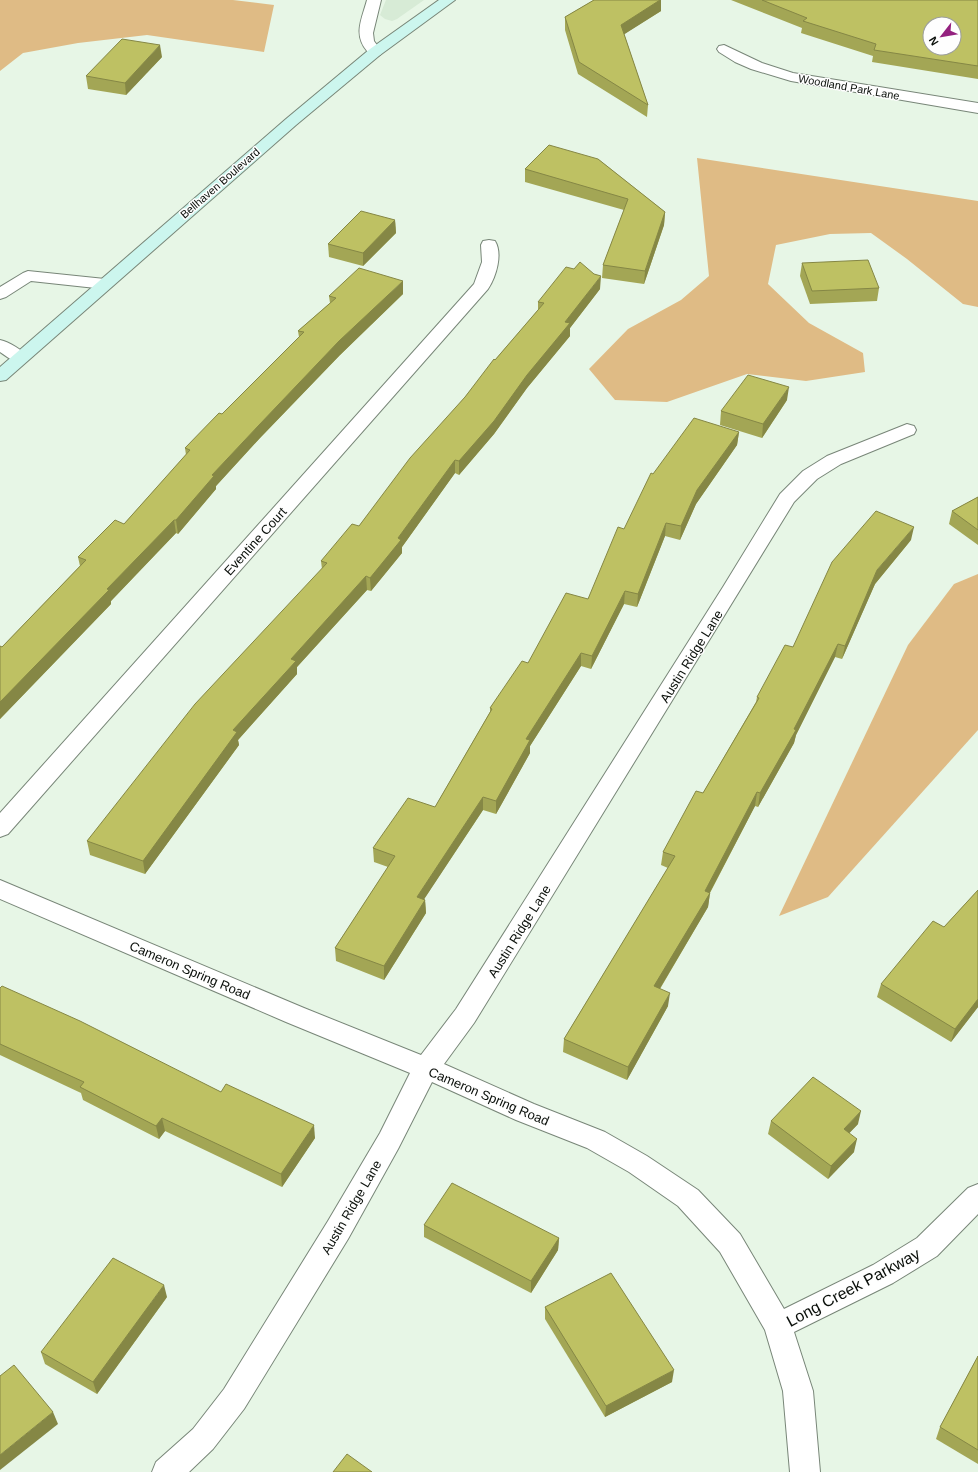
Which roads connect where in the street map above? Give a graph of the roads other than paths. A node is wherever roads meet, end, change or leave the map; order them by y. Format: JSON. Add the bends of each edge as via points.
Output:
{"nodes":[{"id":1,"x":374,"y":0,"type":"edge"},
{"id":2,"x":448,"y":0,"type":"edge"},
{"id":3,"x":724,"y":49,"type":"dead end"},
{"id":4,"x":375,"y":52,"type":"junction"},
{"id":5,"x":978,"y":108,"type":"edge"},
{"id":6,"x":489,"y":245,"type":"dead end"},
{"id":7,"x":105,"y":284,"type":"junction"},
{"id":8,"x":0,"y":294,"type":"edge"},
{"id":9,"x":0,"y":345,"type":"edge"},
{"id":10,"x":20,"y":358,"type":"junction"},
{"id":11,"x":0,"y":376,"type":"edge"},
{"id":12,"x":907,"y":430,"type":"dead end"},
{"id":13,"x":0,"y":828,"type":"edge"},
{"id":14,"x":0,"y":889,"type":"edge"},
{"id":15,"x":426,"y":1068,"type":"junction"},
{"id":16,"x":978,"y":1196,"type":"edge"},
{"id":17,"x":778,"y":1326,"type":"junction"},
{"id":18,"x":167,"y":1472,"type":"edge"},
{"id":19,"x":805,"y":1472,"type":"edge"}],
"edges":[{"from":1,"to":4,"type":"street","via":[[366,32],[367,42]]},
{"from":2,"to":4,"type":"main road","name":"Bellhaven Boulevard"},
{"from":3,"to":5,"type":"street","name":"Woodland Park Lane","via":[[740,60],[802,80]]},
{"from":4,"to":7,"type":"main road","name":"Bellhaven Boulevard"},
{"from":6,"to":13,"type":"street","name":"Eventine Court","via":[[490,262],[482,286]]},
{"from":7,"to":8,"type":"lane","via":[[28,276]]},
{"from":7,"to":10,"type":"main road","name":"Bellhaven Boulevard"},
{"from":9,"to":10,"type":"lane"},
{"from":10,"to":11,"type":"main road","name":"Bellhaven Boulevard"},
{"from":12,"to":15,"type":"street","name":"Austin Ridge Lane","via":[[834,460],[810,475],[787,498],[465,1016]]},
{"from":14,"to":15,"type":"street","name":"Cameron Spring Road","via":[[287,1012]]},
{"from":15,"to":17,"type":"street","name":"Cameron Spring Road","via":[[596,1140],[638,1164],[688,1198],[730,1243]]},
{"from":15,"to":18,"type":"street","name":"Austin Ridge Lane","via":[[389,1142],[338,1230],[234,1399],[203,1439]]},
{"from":16,"to":17,"type":"street","name":"Long Creek Parkway","via":[[927,1247],[884,1274]]},
{"from":17,"to":19,"type":"street","name":"Cameron Spring Road","via":[[798,1391]]}]}
